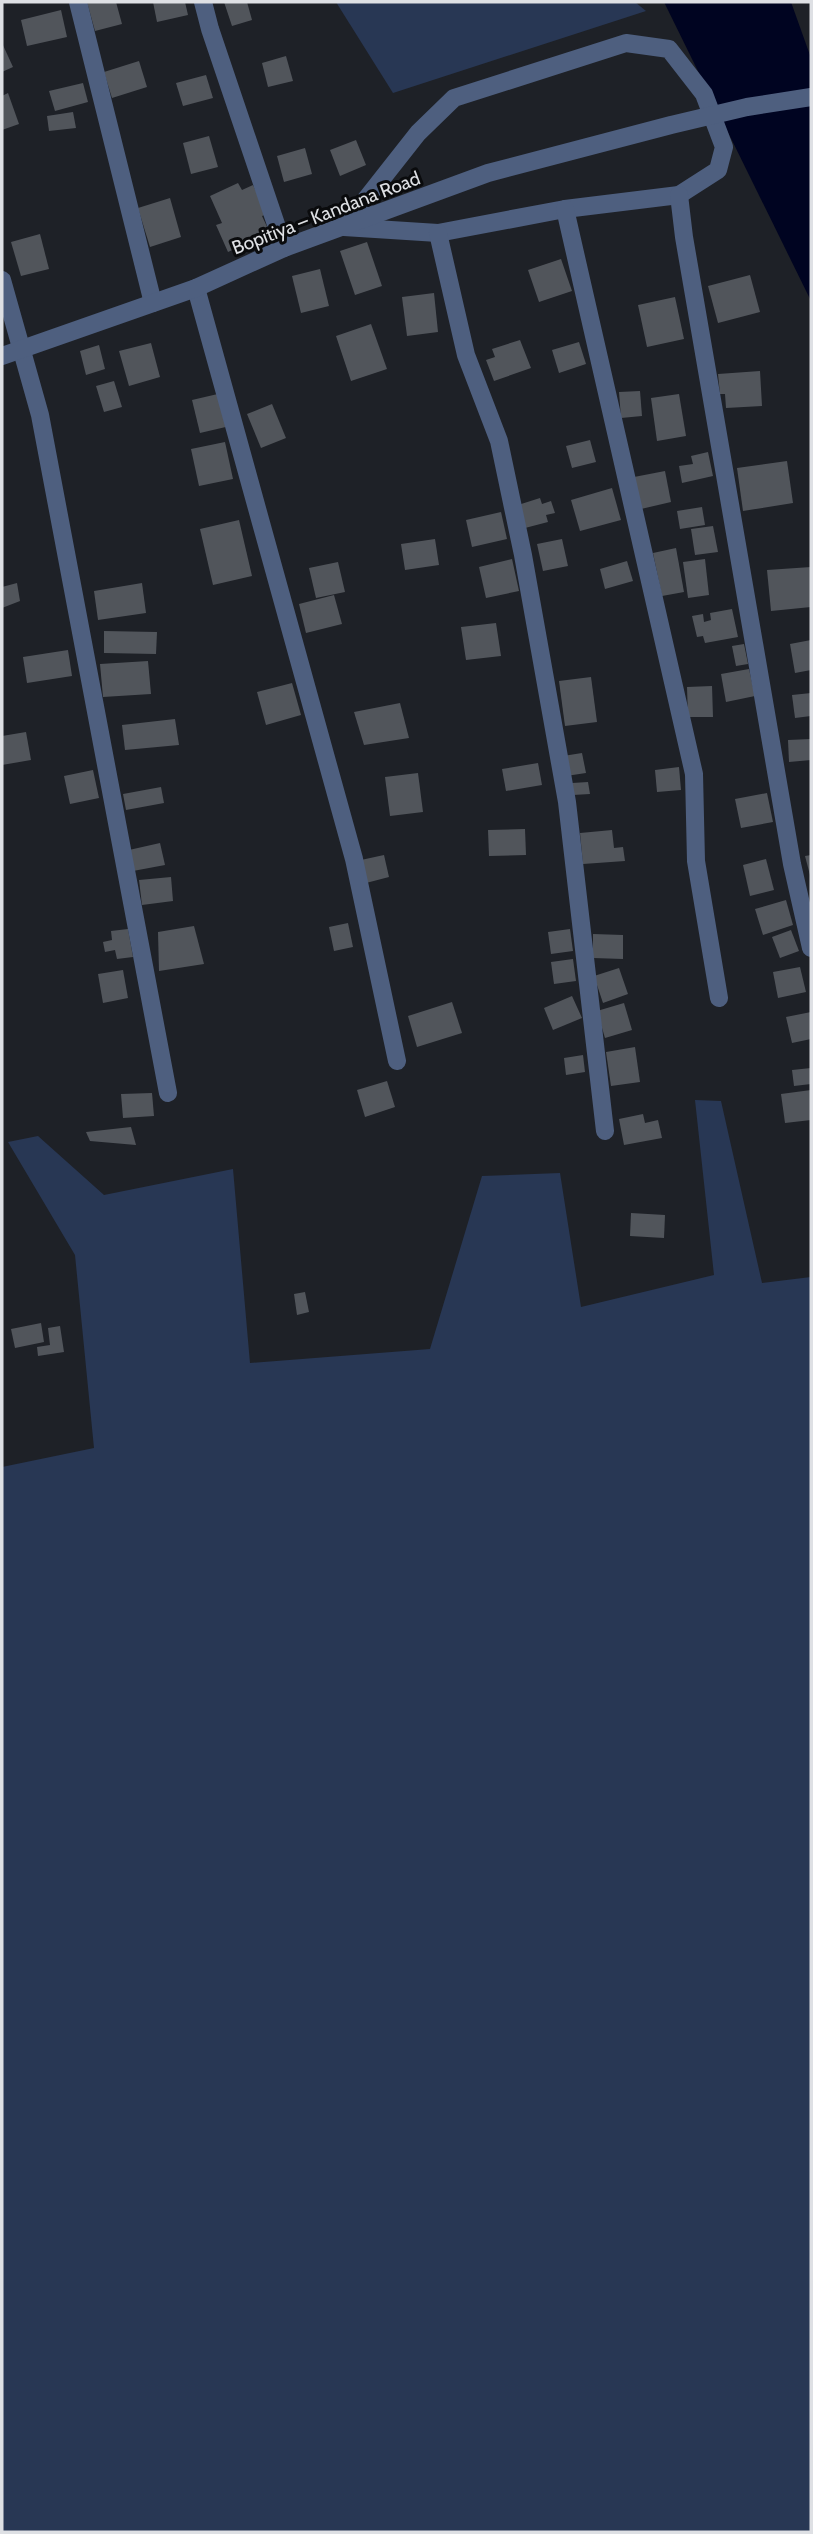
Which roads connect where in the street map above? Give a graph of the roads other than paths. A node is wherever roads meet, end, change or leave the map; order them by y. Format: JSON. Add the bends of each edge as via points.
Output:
{"nodes":[{"id":1,"x":78,"y":2,"type":"edge"},
{"id":2,"x":203,"y":2,"type":"edge"},
{"id":3,"x":811,"y":97,"type":"edge"},
{"id":4,"x":679,"y":195,"type":"junction"},
{"id":5,"x":565,"y":209,"type":"junction"},
{"id":6,"x":344,"y":227,"type":"junction"},
{"id":7,"x":438,"y":233,"type":"junction"},
{"id":8,"x":285,"y":248,"type":"junction"},
{"id":9,"x":2,"y":280,"type":"edge"},
{"id":10,"x":196,"y":288,"type":"junction"},
{"id":11,"x":153,"y":303,"type":"junction"},
{"id":12,"x":20,"y":351,"type":"junction"},
{"id":13,"x":2,"y":356,"type":"edge"},
{"id":14,"x":811,"y":948,"type":"edge"},
{"id":15,"x":719,"y":998,"type":"dead end"},
{"id":16,"x":397,"y":1061,"type":"dead end"},
{"id":17,"x":168,"y":1093,"type":"dead end"},
{"id":18,"x":605,"y":1131,"type":"dead end"}],
"edges":[{"from":1,"to":11,"type":"street"},
{"from":2,"to":8,"type":"street"},
{"from":3,"to":6,"type":"street","name":"Bopitiya – Kandana Road","via":[[747,107],[488,173]]},
{"from":4,"to":5,"type":"street"},
{"from":4,"to":6,"type":"street","via":[[718,170],[724,147],[704,94],[669,49],[626,43],[454,98],[418,133]]},
{"from":4,"to":14,"type":"street","via":[[792,864]]},
{"from":5,"to":7,"type":"street"},
{"from":5,"to":15,"type":"street","via":[[694,774],[696,861]]},
{"from":6,"to":7,"type":"street"},
{"from":6,"to":8,"type":"street","name":"Bopitiya – Kandana Road"},
{"from":7,"to":18,"type":"street","via":[[466,355],[499,441],[523,555],[567,802]]},
{"from":8,"to":10,"type":"street","name":"Bopitiya – Kandana Road"},
{"from":9,"to":12,"type":"street"},
{"from":10,"to":11,"type":"street","name":"Bopitiya – Kandana Road"},
{"from":10,"to":16,"type":"street","via":[[354,859]]},
{"from":11,"to":12,"type":"street","name":"Bopitiya – Kandana Road"},
{"from":12,"to":13,"type":"street","name":"Bopitiya – Kandana Road"},
{"from":12,"to":17,"type":"street","via":[[40,415]]}]}
